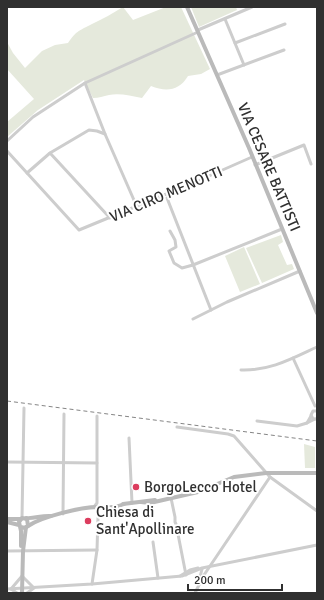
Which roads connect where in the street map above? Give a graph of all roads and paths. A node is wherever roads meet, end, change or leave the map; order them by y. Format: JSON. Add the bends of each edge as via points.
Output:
{"nodes":[{"id":1,"x":187,"y":7,"type":"edge"},
{"id":2,"x":252,"y":7,"type":"edge"},
{"id":3,"x":225,"y":19,"type":"junction"},
{"id":4,"x":285,"y":24,"type":"dead end"},
{"id":5,"x":198,"y":31,"type":"junction"},
{"id":6,"x":235,"y":43,"type":"junction"},
{"id":7,"x":284,"y":50,"type":"dead end"},
{"id":8,"x":244,"y":65,"type":"junction"},
{"id":9,"x":217,"y":75,"type":"junction"},
{"id":10,"x":85,"y":83,"type":"junction"},
{"id":11,"x":105,"y":134,"type":"junction"},
{"id":12,"x":7,"y":141,"type":"edge"},
{"id":13,"x":7,"y":151,"type":"edge"},
{"id":14,"x":50,"y":153,"type":"junction"},
{"id":15,"x":252,"y":157,"type":"junction"},
{"id":16,"x":312,"y":164,"type":"dead end"},
{"id":17,"x":255,"y":165,"type":"junction"},
{"id":18,"x":27,"y":173,"type":"junction"},
{"id":19,"x":167,"y":198,"type":"dead end"},
{"id":20,"x":136,"y":207,"type":"junction"},
{"id":21,"x":110,"y":218,"type":"junction"},
{"id":22,"x":282,"y":229,"type":"junction"},
{"id":23,"x":170,"y":232,"type":"dead end"},
{"id":24,"x":193,"y":265,"type":"junction"},
{"id":25,"x":300,"y":271,"type":"junction"},
{"id":26,"x":211,"y":310,"type":"junction"},
{"id":27,"x":317,"y":313,"type":"edge"},
{"id":28,"x":193,"y":319,"type":"dead end"},
{"id":29,"x":317,"y":347,"type":"edge"},
{"id":30,"x":293,"y":358,"type":"junction"},
{"id":31,"x":241,"y":370,"type":"dead end"},
{"id":32,"x":24,"y":408,"type":"dead end"},
{"id":33,"x":316,"y":410,"type":"edge"},
{"id":34,"x":64,"y":414,"type":"dead end"},
{"id":35,"x":97,"y":416,"type":"dead end"},
{"id":36,"x":311,"y":416,"type":"junction"},
{"id":37,"x":316,"y":419,"type":"edge"},
{"id":38,"x":256,"y":420,"type":"dead end"},
{"id":39,"x":307,"y":423,"type":"junction"},
{"id":40,"x":177,"y":427,"type":"dead end"},
{"id":41,"x":129,"y":438,"type":"dead end"},
{"id":42,"x":7,"y":462,"type":"edge"},
{"id":43,"x":24,"y":462,"type":"junction"},
{"id":44,"x":63,"y":463,"type":"junction"},
{"id":45,"x":97,"y":463,"type":"junction"},
{"id":46,"x":266,"y":473,"type":"junction"},
{"id":47,"x":317,"y":473,"type":"edge"},
{"id":48,"x":270,"y":477,"type":"junction"},
{"id":49,"x":171,"y":498,"type":"junction"},
{"id":50,"x":132,"y":503,"type":"junction"},
{"id":51,"x":93,"y":508,"type":"junction"},
{"id":52,"x":100,"y":508,"type":"junction"},
{"id":53,"x":317,"y":511,"type":"edge"},
{"id":54,"x":63,"y":514,"type":"junction"},
{"id":55,"x":53,"y":516,"type":"junction"},
{"id":56,"x":23,"y":518,"type":"junction"},
{"id":57,"x":98,"y":518,"type":"dead end"},
{"id":58,"x":7,"y":519,"type":"edge"},
{"id":59,"x":7,"y":522,"type":"edge"},
{"id":60,"x":20,"y":526,"type":"junction"},
{"id":61,"x":27,"y":526,"type":"junction"},
{"id":62,"x":153,"y":542,"type":"dead end"},
{"id":63,"x":317,"y":545,"type":"edge"},
{"id":64,"x":23,"y":550,"type":"junction"},
{"id":65,"x":97,"y":550,"type":"junction"},
{"id":66,"x":7,"y":551,"type":"edge"},
{"id":67,"x":210,"y":567,"type":"junction"},
{"id":68,"x":202,"y":568,"type":"junction"},
{"id":69,"x":194,"y":572,"type":"junction"},
{"id":70,"x":185,"y":574,"type":"junction"},
{"id":71,"x":200,"y":575,"type":"junction"},
{"id":72,"x":22,"y":576,"type":"junction"},
{"id":73,"x":158,"y":578,"type":"junction"},
{"id":74,"x":199,"y":582,"type":"junction"},
{"id":75,"x":92,"y":584,"type":"junction"},
{"id":76,"x":34,"y":588,"type":"junction"},
{"id":77,"x":9,"y":589,"type":"edge"},
{"id":78,"x":22,"y":590,"type":"edge"},
{"id":79,"x":17,"y":593,"type":"edge"},
{"id":80,"x":27,"y":593,"type":"edge"},
{"id":81,"x":195,"y":593,"type":"edge"}],
"edges":[{"from":1,"to":5,"type":"main road","name":"VIA CESARE BATTISTI"},
{"from":2,"to":3,"type":"street"},
{"from":3,"to":5,"type":"street"},
{"from":3,"to":6,"type":"street"},
{"from":4,"to":6,"type":"street"},
{"from":5,"to":9,"type":"main road","name":"VIA CESARE BATTISTI"},
{"from":5,"to":10,"type":"street"},
{"from":6,"to":8,"type":"street"},
{"from":7,"to":8,"type":"street"},
{"from":8,"to":9,"type":"street"},
{"from":9,"to":15,"type":"main road","name":"VIA CESARE BATTISTI"},
{"from":10,"to":11,"type":"street"},
{"from":10,"to":12,"type":"street","via":[[33,117]]},
{"from":11,"to":14,"type":"street","via":[[89,130]]},
{"from":11,"to":20,"type":"street"},
{"from":13,"to":18,"type":"street"},
{"from":14,"to":18,"type":"street"},
{"from":14,"to":21,"type":"street"},
{"from":15,"to":17,"type":"main road","name":"VIA CESARE BATTISTI"},
{"from":15,"to":20,"type":"street","name":"VIA CIRO MENOTTI"},
{"from":16,"to":17,"type":"street","via":[[304,145]]},
{"from":17,"to":22,"type":"main road","name":"VIA CESARE BATTISTI"},
{"from":18,"to":21,"type":"street","name":"VIA CIRO MENOTTI","via":[[79,230]]},
{"from":19,"to":24,"type":"street"},
{"from":20,"to":21,"type":"street","name":"VIA CIRO MENOTTI"},
{"from":22,"to":24,"type":"street"},
{"from":22,"to":25,"type":"main road","name":"VIA CESARE BATTISTI"},
{"from":23,"to":24,"type":"street","via":[[176,247],[169,251],[174,262],[182,268]]},
{"from":24,"to":26,"type":"street"},
{"from":25,"to":26,"type":"street"},
{"from":25,"to":27,"type":"main road","name":"VIA CESARE BATTISTI"},
{"from":26,"to":28,"type":"street"},
{"from":29,"to":30,"type":"street"},
{"from":30,"to":31,"type":"street","via":[[261,369]]},
{"from":30,"to":33,"type":"street"},
{"from":32,"to":43,"type":"street"},
{"from":33,"to":36,"type":"street"},
{"from":34,"to":44,"type":"street"},
{"from":35,"to":45,"type":"street"},
{"from":36,"to":37,"type":"street"},
{"from":36,"to":39,"type":"street"},
{"from":37,"to":39,"type":"street"},
{"from":38,"to":39,"type":"street","via":[[298,426]]},
{"from":40,"to":46,"type":"street","via":[[234,436]]},
{"from":41,"to":50,"type":"street"},
{"from":42,"to":43,"type":"street"},
{"from":43,"to":44,"type":"street"},
{"from":43,"to":56,"type":"street"},
{"from":44,"to":45,"type":"street"},
{"from":44,"to":54,"type":"street"},
{"from":45,"to":51,"type":"street","via":[[97,503]]},
{"from":46,"to":47,"type":"main road"},
{"from":46,"to":48,"type":"street"},
{"from":46,"to":49,"type":"main road","via":[[234,477],[198,492]]},
{"from":48,"to":53,"type":"street"},
{"from":48,"to":67,"type":"street"},
{"from":49,"to":50,"type":"main road","via":[[150,503]]},
{"from":49,"to":70,"type":"street"},
{"from":50,"to":52,"type":"main road","via":[[115,508]]},
{"from":51,"to":52,"type":"main road"},
{"from":51,"to":54,"type":"main road"},
{"from":52,"to":54,"type":"main road"},
{"from":54,"to":55,"type":"main road"},
{"from":55,"to":56,"type":"main road"},
{"from":55,"to":61,"type":"main road","via":[[36,520]]},
{"from":56,"to":58,"type":"main road"},
{"from":56,"to":60,"type":"main road"},
{"from":56,"to":61,"type":"main road","via":[[28,521]]},
{"from":57,"to":65,"type":"street"},
{"from":59,"to":60,"type":"main road"},
{"from":60,"to":61,"type":"main road"},
{"from":60,"to":64,"type":"main road"},
{"from":61,"to":64,"type":"main road"},
{"from":62,"to":73,"type":"street"},
{"from":63,"to":67,"type":"street"},
{"from":64,"to":65,"type":"street"},
{"from":64,"to":66,"type":"street"},
{"from":64,"to":72,"type":"main road"},
{"from":65,"to":75,"type":"street"},
{"from":67,"to":68,"type":"street"},
{"from":67,"to":74,"type":"street"},
{"from":68,"to":69,"type":"street"},
{"from":68,"to":70,"type":"street","via":[[195,568]]},
{"from":68,"to":71,"type":"street"},
{"from":69,"to":70,"type":"street"},
{"from":69,"to":71,"type":"street"},
{"from":70,"to":73,"type":"street"},
{"from":71,"to":74,"type":"street"},
{"from":72,"to":76,"type":"street"},
{"from":72,"to":77,"type":"street"},
{"from":72,"to":78,"type":"main road"},
{"from":73,"to":75,"type":"street"},
{"from":74,"to":81,"type":"street"},
{"from":75,"to":76,"type":"street"},
{"from":76,"to":78,"type":"street"},
{"from":76,"to":80,"type":"street"},
{"from":77,"to":78,"type":"street"},
{"from":77,"to":79,"type":"street"}]}
